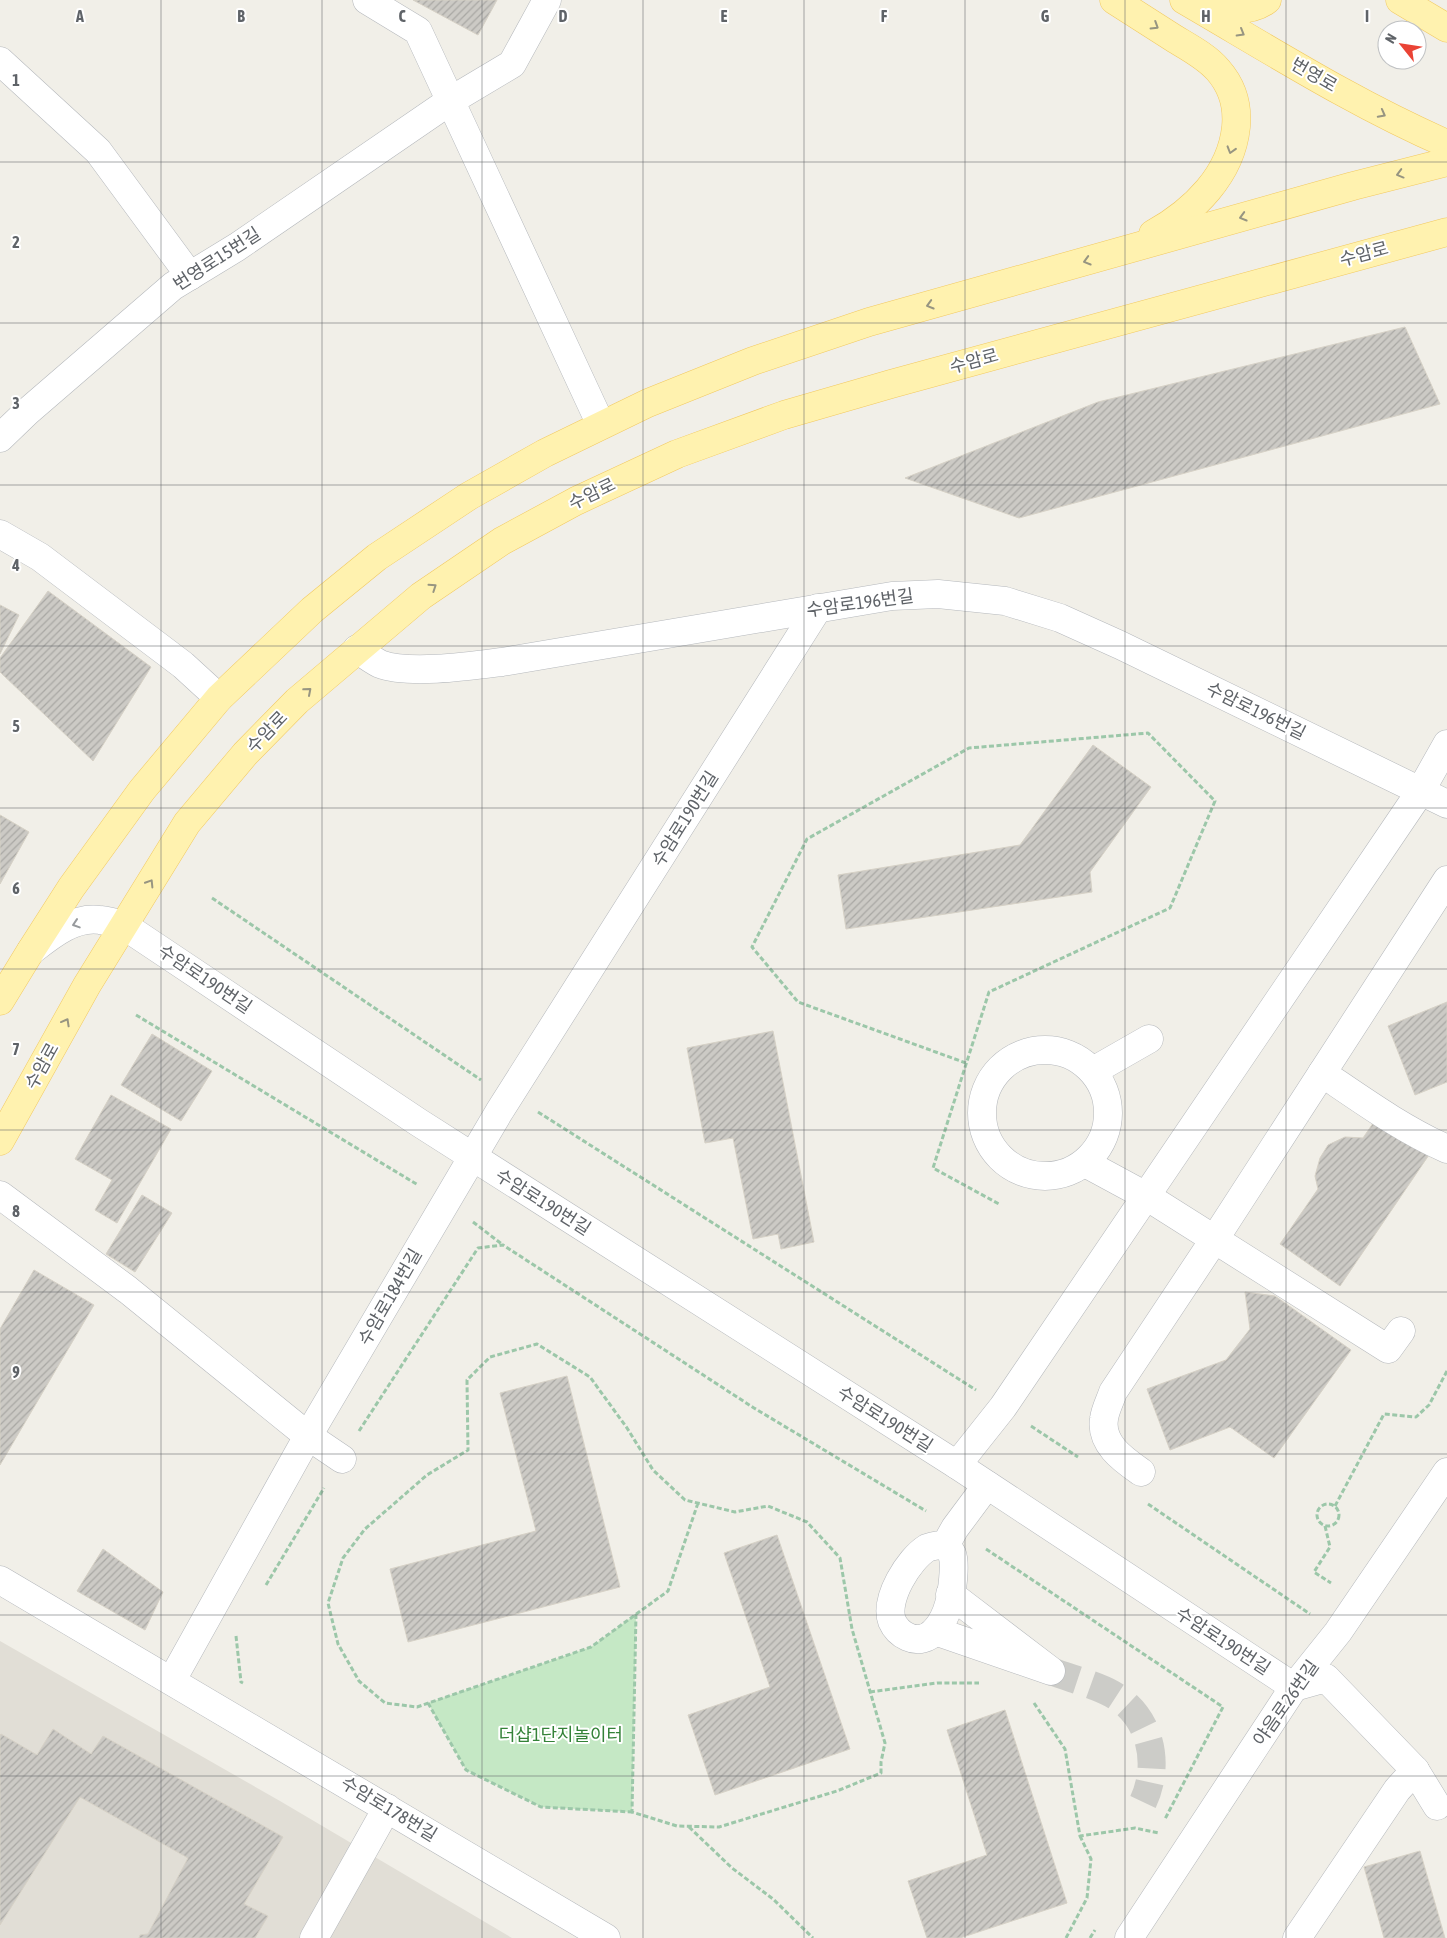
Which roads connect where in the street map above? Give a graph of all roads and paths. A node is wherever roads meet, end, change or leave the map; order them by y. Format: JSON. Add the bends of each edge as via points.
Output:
{"nodes":[{"id":1,"x":368,"y":0,"type":"edge"},
{"id":2,"x":547,"y":0,"type":"edge"},
{"id":3,"x":1114,"y":0,"type":"edge"},
{"id":4,"x":1266,"y":0,"type":"edge"},
{"id":5,"x":1400,"y":0,"type":"edge"},
{"id":6,"x":1188,"y":2,"type":"edge"},
{"id":7,"x":1447,"y":28,"type":"edge"},
{"id":8,"x":0,"y":61,"type":"edge"},
{"id":9,"x":450,"y":101,"type":"junction"},
{"id":10,"x":1447,"y":144,"type":"edge"},
{"id":11,"x":1447,"y":162,"type":"edge"},
{"id":12,"x":1447,"y":232,"type":"edge"},
{"id":13,"x":1126,"y":250,"type":"junction"},
{"id":14,"x":190,"y":276,"type":"junction"},
{"id":15,"x":601,"y":425,"type":"junction"},
{"id":16,"x":0,"y":438,"type":"edge"},
{"id":17,"x":0,"y":534,"type":"edge"},
{"id":18,"x":818,"y":608,"type":"junction"},
{"id":19,"x":357,"y":649,"type":"junction"},
{"id":20,"x":219,"y":698,"type":"junction"},
{"id":21,"x":1447,"y":744,"type":"edge"},
{"id":22,"x":1420,"y":792,"type":"junction"},
{"id":23,"x":1447,"y":804,"type":"edge"},
{"id":24,"x":1447,"y":880,"type":"edge"},
{"id":25,"x":212,"y":898,"type":"dead end"},
{"id":26,"x":123,"y":925,"type":"junction"},
{"id":27,"x":30,"y":952,"type":"junction"},
{"id":28,"x":0,"y":1001,"type":"edge"},
{"id":29,"x":136,"y":1015,"type":"dead end"},
{"id":30,"x":1149,"y":1039,"type":"dead end"},
{"id":31,"x":966,"y":1063,"type":"junction"},
{"id":32,"x":1093,"y":1071,"type":"junction"},
{"id":33,"x":1322,"y":1073,"type":"junction"},
{"id":34,"x":508,"y":1098,"type":"junction"},
{"id":35,"x":0,"y":1141,"type":"edge"},
{"id":36,"x":1447,"y":1149,"type":"edge"},
{"id":37,"x":472,"y":1157,"type":"junction"},
{"id":38,"x":1085,"y":1163,"type":"junction"},
{"id":39,"x":0,"y":1195,"type":"edge"},
{"id":40,"x":1146,"y":1196,"type":"junction"},
{"id":41,"x":446,"y":1202,"type":"junction"},
{"id":42,"x":999,"y":1204,"type":"dead end"},
{"id":43,"x":1214,"y":1240,"type":"junction"},
{"id":44,"x":503,"y":1245,"type":"junction"},
{"id":45,"x":1401,"y":1331,"type":"dead end"},
{"id":46,"x":1447,"y":1371,"type":"edge"},
{"id":47,"x":1003,"y":1407,"type":"junction"},
{"id":48,"x":308,"y":1436,"type":"junction"},
{"id":49,"x":342,"y":1459,"type":"junction"},
{"id":50,"x":1085,"y":1462,"type":"dead end"},
{"id":51,"x":958,"y":1465,"type":"junction"},
{"id":52,"x":1141,"y":1472,"type":"dead end"},
{"id":53,"x":1447,"y":1472,"type":"edge"},
{"id":54,"x":987,"y":1485,"type":"junction"},
{"id":55,"x":1142,"y":1500,"type":"dead end"},
{"id":56,"x":698,"y":1503,"type":"junction"},
{"id":57,"x":1335,"y":1506,"type":"junction"},
{"id":58,"x":1325,"y":1526,"type":"junction"},
{"id":59,"x":950,"y":1536,"type":"junction"},
{"id":60,"x":0,"y":1580,"type":"edge"},
{"id":61,"x":266,"y":1586,"type":"dead end"},
{"id":62,"x":950,"y":1594,"type":"junction"},
{"id":63,"x":1359,"y":1602,"type":"junction"},
{"id":64,"x":636,"y":1614,"type":"junction"},
{"id":65,"x":240,"y":1628,"type":"dead end"},
{"id":66,"x":935,"y":1631,"type":"junction"},
{"id":67,"x":1338,"y":1632,"type":"junction"},
{"id":68,"x":172,"y":1680,"type":"junction"},
{"id":69,"x":241,"y":1682,"type":"dead end"},
{"id":70,"x":985,"y":1683,"type":"dead end"},
{"id":71,"x":1294,"y":1688,"type":"junction"},
{"id":72,"x":870,"y":1692,"type":"junction"},
{"id":73,"x":1029,"y":1701,"type":"dead end"},
{"id":74,"x":428,"y":1703,"type":"junction"},
{"id":75,"x":1415,"y":1770,"type":"junction"},
{"id":76,"x":1437,"y":1806,"type":"dead end"},
{"id":77,"x":387,"y":1808,"type":"junction"},
{"id":78,"x":632,"y":1812,"type":"junction"},
{"id":79,"x":689,"y":1826,"type":"junction"},
{"id":80,"x":1157,"y":1833,"type":"junction"},
{"id":81,"x":1080,"y":1836,"type":"junction"},
{"id":82,"x":1194,"y":1838,"type":"junction"},
{"id":83,"x":1152,"y":1841,"type":"dead end"},
{"id":84,"x":1100,"y":1922,"type":"dead end"},
{"id":85,"x":314,"y":1938,"type":"edge"},
{"id":86,"x":606,"y":1938,"type":"edge"},
{"id":87,"x":813,"y":1938,"type":"edge"},
{"id":88,"x":1066,"y":1938,"type":"edge"},
{"id":89,"x":1090,"y":1938,"type":"edge"},
{"id":90,"x":1129,"y":1938,"type":"edge"},
{"id":91,"x":1298,"y":1938,"type":"edge"}],
"edges":[{"from":1,"to":9,"type":"street","via":[[418,31]]},
{"from":2,"to":9,"type":"street","name":"번영로15번길","via":[[512,64]]},
{"from":3,"to":13,"type":"main road","one_way":true,"via":[[1197,52],[1217,69],[1228,83],[1236,119],[1229,158],[1201,198],[1181,216]]},
{"from":4,"to":6,"type":"main road","via":[[1243,9],[1220,9]]},
{"from":5,"to":7,"type":"main road"},
{"from":6,"to":10,"type":"main road","name":"번영로","one_way":true,"via":[[1336,89],[1403,125]]},
{"from":8,"to":14,"type":"street","via":[[98,150]]},
{"from":9,"to":14,"type":"street","name":"번영로15번길"},
{"from":9,"to":15,"type":"street"},
{"from":11,"to":13,"type":"main road","one_way":true},
{"from":19,"to":12,"type":"main road","name":"수암로","one_way":true,"via":[[421,596],[502,541],[576,501],[677,454],[784,415],[901,381]]},
{"from":13,"to":15,"type":"main road","one_way":true,"via":[[869,322],[753,361]]},
{"from":14,"to":16,"type":"street","name":"번영로15번길","via":[[122,328]]},
{"from":15,"to":20,"type":"main road","via":[[469,496],[377,557],[312,610]]},
{"from":17,"to":20,"type":"street","via":[[40,557],[183,665]]},
{"from":18,"to":19,"type":"street","name":"수암로196번길","via":[[464,667],[412,669],[381,664]]},
{"from":18,"to":22,"type":"street","name":"수암로196번길","via":[[901,595],[938,594],[1005,601],[1060,618],[1120,645]]},
{"from":18,"to":34,"type":"street","name":"수암로190번길"},
{"from":26,"to":19,"type":"main road","name":"수암로","one_way":true,"via":[[187,823],[245,754],[297,700]]},
{"from":20,"to":27,"type":"main road","via":[[142,790],[71,888]]},
{"from":21,"to":22,"type":"street"},
{"from":22,"to":23,"type":"street","name":"수암로196번길"},
{"from":22,"to":40,"type":"street"},
{"from":24,"to":33,"type":"street"},
{"from":25,"to":34,"type":"path"},
{"from":26,"to":27,"type":"street","name":"수암로190번길","one_way":true,"via":[[98,920],[77,922],[54,933]]},
{"from":35,"to":26,"type":"main road","name":"수암로","one_way":true},
{"from":26,"to":37,"type":"street","name":"수암로190번길"},
{"from":27,"to":28,"type":"main road"},
{"from":29,"to":41,"type":"path"},
{"from":30,"to":32,"type":"street"},
{"from":31,"to":31,"type":"path","via":[[989,992],[1170,908],[1215,801],[1148,733],[969,748],[807,838],[752,947],[798,1002]]},
{"from":31,"to":42,"type":"path","via":[[933,1168]]},
{"from":32,"to":38,"type":"street","via":[[1104,1088],[1108,1108],[1107,1129]]},
{"from":32,"to":38,"type":"street","via":[[1076,1057],[1056,1050],[1035,1050],[1015,1057],[998,1070],[987,1087],[981,1108],[983,1129],[991,1149],[1006,1164],[1024,1174],[1045,1177],[1066,1173]]},
{"from":33,"to":36,"type":"street","via":[[1380,1113]]},
{"from":33,"to":43,"type":"street"},
{"from":34,"to":37,"type":"street","name":"수암로190번길"},
{"from":34,"to":47,"type":"path","via":[[522,1102]]},
{"from":37,"to":41,"type":"street","name":"수암로184번길"},
{"from":37,"to":51,"type":"street","name":"수암로190번길"},
{"from":38,"to":40,"type":"street"},
{"from":39,"to":48,"type":"street","via":[[128,1290]]},
{"from":40,"to":43,"type":"street"},
{"from":40,"to":47,"type":"street"},
{"from":41,"to":44,"type":"path"},
{"from":41,"to":48,"type":"street","name":"수암로184번길"},
{"from":43,"to":45,"type":"street","via":[[1388,1349]]},
{"from":43,"to":52,"type":"street","via":[[1113,1392],[1103,1420],[1107,1440],[1120,1457]]},
{"from":44,"to":49,"type":"path","via":[[478,1248]]},
{"from":44,"to":59,"type":"path"},
{"from":46,"to":57,"type":"path","via":[[1429,1405],[1416,1417],[1384,1414]]},
{"from":47,"to":50,"type":"path"},
{"from":47,"to":51,"type":"street"},
{"from":48,"to":49,"type":"street"},
{"from":48,"to":68,"type":"street"},
{"from":49,"to":61,"type":"path"},
{"from":51,"to":54,"type":"street","name":"수암로190번길"},
{"from":53,"to":63,"type":"street","name":"야음로26번길"},
{"from":54,"to":59,"type":"street"},
{"from":54,"to":71,"type":"street","name":"수암로190번길"},
{"from":55,"to":67,"type":"path"},
{"from":56,"to":64,"type":"path","via":[[668,1590]]},
{"from":56,"to":72,"type":"path","via":[[735,1512],[768,1506],[808,1522],[840,1558],[852,1629]]},
{"from":56,"to":74,"type":"path","via":[[685,1500],[653,1470],[590,1377],[537,1344],[490,1357],[468,1380],[468,1450],[427,1475],[365,1529],[343,1558],[328,1603],[338,1644],[359,1681],[385,1703],[418,1707]]},
{"from":57,"to":58,"type":"path","via":[[1339,1512],[1338,1520]]},
{"from":57,"to":58,"type":"path","via":[[1324,1504],[1317,1511],[1317,1519]]},
{"from":58,"to":63,"type":"path","via":[[1330,1547],[1314,1572]]},
{"from":59,"to":62,"type":"street"},
{"from":59,"to":66,"type":"street","via":[[929,1547],[913,1561],[902,1576],[892,1601],[891,1619],[904,1635],[923,1640]]},
{"from":59,"to":80,"type":"path","via":[[1223,1706]]},
{"from":60,"to":68,"type":"street","name":"수암로178번길"},
{"from":62,"to":66,"type":"street","via":[[943,1619]]},
{"from":62,"to":66,"type":"street","via":[[1051,1671]]},
{"from":63,"to":67,"type":"street","name":"야음로26번길"},
{"from":64,"to":74,"type":"path","via":[[591,1646]]},
{"from":64,"to":78,"type":"path"},
{"from":65,"to":69,"type":"path","via":[[235,1636]]},
{"from":67,"to":71,"type":"street","name":"야음로26번길"},
{"from":68,"to":77,"type":"street","name":"수암로178번길"},
{"from":70,"to":72,"type":"path","via":[[936,1683]]},
{"from":71,"to":75,"type":"street","via":[[1326,1678]]},
{"from":71,"to":82,"type":"street","name":"야음로26번길"},
{"from":72,"to":79,"type":"path","via":[[885,1743],[881,1773],[719,1827]]},
{"from":73,"to":81,"type":"path","via":[[1036,1704],[1065,1749]]},
{"from":74,"to":78,"type":"path","via":[[466,1770],[541,1807]]},
{"from":75,"to":76,"type":"street"},
{"from":75,"to":91,"type":"street","via":[[1397,1790]]},
{"from":77,"to":85,"type":"street"},
{"from":77,"to":86,"type":"street","name":"수암로178번길"},
{"from":78,"to":79,"type":"path","via":[[677,1826]]},
{"from":79,"to":87,"type":"path"},
{"from":80,"to":81,"type":"path","via":[[1134,1828]]},
{"from":80,"to":82,"type":"path"},
{"from":80,"to":83,"type":"path"},
{"from":81,"to":88,"type":"path","via":[[1091,1859],[1087,1898]]},
{"from":82,"to":90,"type":"street","name":"야음로26번길"},
{"from":84,"to":89,"type":"path"}]}
